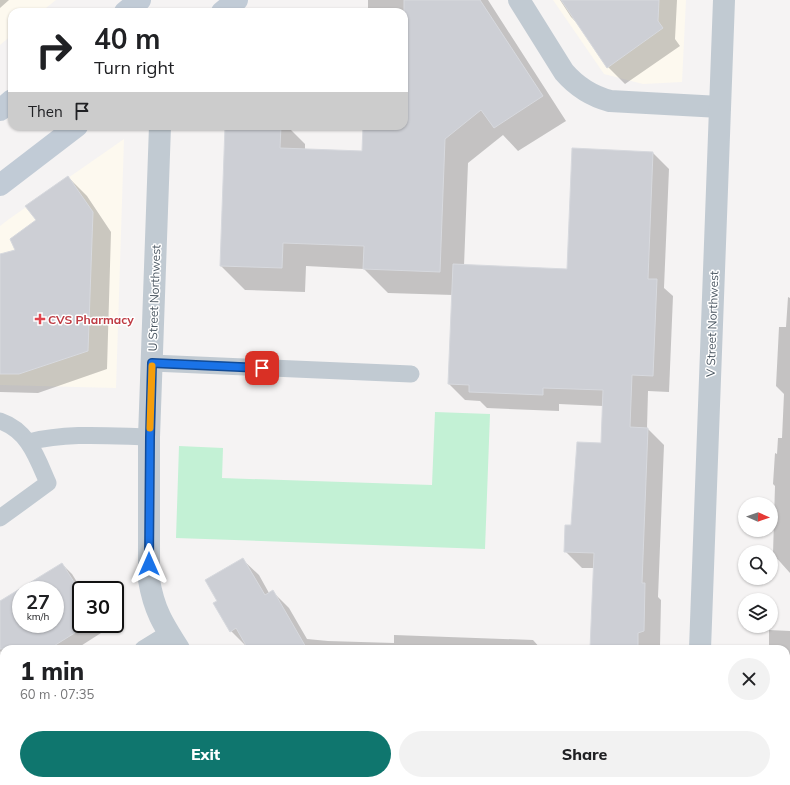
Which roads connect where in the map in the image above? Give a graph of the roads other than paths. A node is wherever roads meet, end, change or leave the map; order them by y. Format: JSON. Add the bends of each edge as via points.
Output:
{"nodes":[{"id":1,"x":140,"y":0,"type":"edge"},
{"id":2,"x":237,"y":0,"type":"edge"},
{"id":3,"x":519,"y":0,"type":"edge"},
{"id":4,"x":724,"y":0,"type":"edge"},
{"id":5,"x":130,"y":8,"type":"edge"},
{"id":6,"x":227,"y":8,"type":"edge"},
{"id":7,"x":720,"y":107,"type":"junction"},
{"id":8,"x":72,"y":130,"type":"edge"},
{"id":9,"x":160,"y":130,"type":"edge"},
{"id":10,"x":0,"y":185,"type":"edge"},
{"id":11,"x":152,"y":363,"type":"junction"},
{"id":12,"x":411,"y":374,"type":"dead end"},
{"id":13,"x":0,"y":421,"type":"edge"},
{"id":14,"x":150,"y":437,"type":"junction"},
{"id":15,"x":29,"y":442,"type":"junction"},
{"id":16,"x":0,"y":518,"type":"edge"},
{"id":17,"x":174,"y":641,"type":"edge"},
{"id":18,"x":158,"y":645,"type":"edge"},
{"id":19,"x":700,"y":645,"type":"edge"}],
"edges":[{"from":1,"to":5,"type":"main road"},
{"from":2,"to":6,"type":"main road"},
{"from":3,"to":7,"type":"street","via":[[564,72],[573,82],[597,97],[610,102]]},
{"from":4,"to":7,"type":"street","name":"V Street Northwest"},
{"from":7,"to":19,"type":"street","name":"V Street Northwest"},
{"from":8,"to":10,"type":"main road"},
{"from":9,"to":11,"type":"street","name":"U Street Northwest"},
{"from":11,"to":12,"type":"lane"},
{"from":11,"to":14,"type":"street","name":"U Street Northwest"},
{"from":13,"to":15,"type":"lane","via":[[9,424]]},
{"from":14,"to":15,"type":"lane","via":[[93,435],[45,438]]},
{"from":14,"to":17,"type":"street","name":"U Street Northwest","via":[[149,580],[158,614]]},
{"from":15,"to":16,"type":"lane","via":[[48,483]]},
{"from":17,"to":18,"type":"lane"}]}
